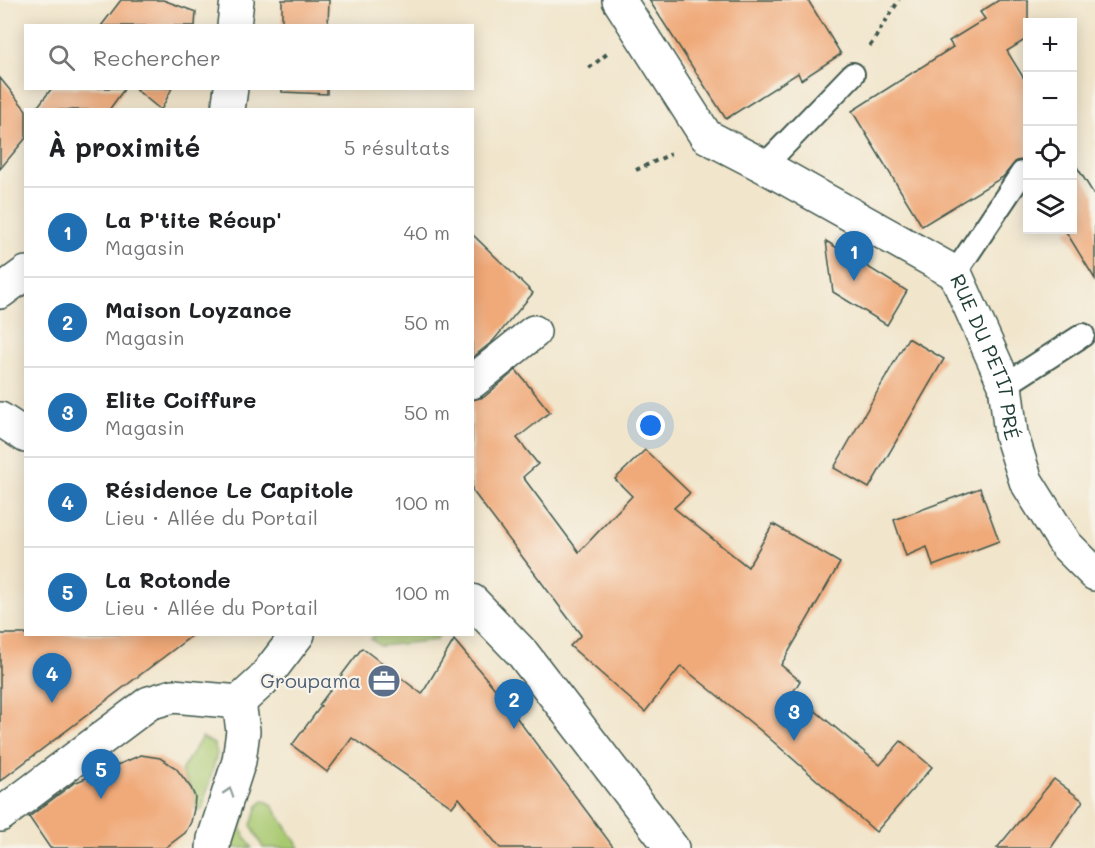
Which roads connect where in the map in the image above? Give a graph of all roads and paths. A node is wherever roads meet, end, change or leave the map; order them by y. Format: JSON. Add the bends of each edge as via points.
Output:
{"nodes":[{"id":1,"x":237,"y":0,"type":"edge"},
{"id":2,"x":619,"y":0,"type":"edge"},
{"id":3,"x":899,"y":0,"type":"edge"},
{"id":4,"x":234,"y":24,"type":"edge"},
{"id":5,"x":603,"y":57,"type":"dead end"},
{"id":6,"x":589,"y":68,"type":"dead end"},
{"id":7,"x":853,"y":74,"type":"joint"},
{"id":8,"x":231,"y":90,"type":"edge"},
{"id":9,"x":228,"y":108,"type":"edge"},
{"id":10,"x":764,"y":166,"type":"junction"},
{"id":11,"x":1022,"y":173,"type":"dead end"},
{"id":12,"x":955,"y":273,"type":"junction"},
{"id":13,"x":24,"y":274,"type":"edge"},
{"id":14,"x":0,"y":292,"type":"edge"},
{"id":15,"x":534,"y":332,"type":"dead end"},
{"id":16,"x":1083,"y":335,"type":"dead end"},
{"id":17,"x":474,"y":380,"type":"edge"},
{"id":18,"x":1005,"y":385,"type":"junction"},
{"id":19,"x":0,"y":419,"type":"edge"},
{"id":20,"x":24,"y":435,"type":"edge"},
{"id":21,"x":1095,"y":574,"type":"edge"},
{"id":22,"x":474,"y":603,"type":"edge"},
{"id":23,"x":296,"y":636,"type":"edge"},
{"id":24,"x":239,"y":702,"type":"junction"},
{"id":25,"x":0,"y":815,"type":"edge"},
{"id":26,"x":213,"y":848,"type":"edge"},
{"id":27,"x":672,"y":848,"type":"edge"}],
"edges":[{"from":1,"to":4,"type":"street"},
{"from":2,"to":10,"type":"street","name":"RUE DU PETIT PRÉ","via":[[706,136]]},
{"from":3,"to":7,"type":"path"},
{"from":5,"to":6,"type":"path"},
{"from":7,"to":10,"type":"lane"},
{"from":8,"to":9,"type":"street"},
{"from":10,"to":12,"type":"street","name":"RUE DU PETIT PRÉ"},
{"from":11,"to":12,"type":"lane"},
{"from":12,"to":18,"type":"street","name":"RUE DU PETIT PRÉ"},
{"from":13,"to":14,"type":"street"},
{"from":15,"to":17,"type":"street"},
{"from":16,"to":18,"type":"lane"},
{"from":18,"to":21,"type":"street","name":"RUE DU PETIT PRÉ","via":[[1011,434],[1026,481],[1066,544]]},
{"from":19,"to":20,"type":"street"},
{"from":22,"to":27,"type":"street","via":[[523,654]]},
{"from":23,"to":24,"type":"street","via":[[262,681]]},
{"from":24,"to":25,"type":"street","via":[[172,696],[149,703]]},
{"from":26,"to":24,"type":"street","one_way":true,"via":[[239,761],[243,731]]}]}
